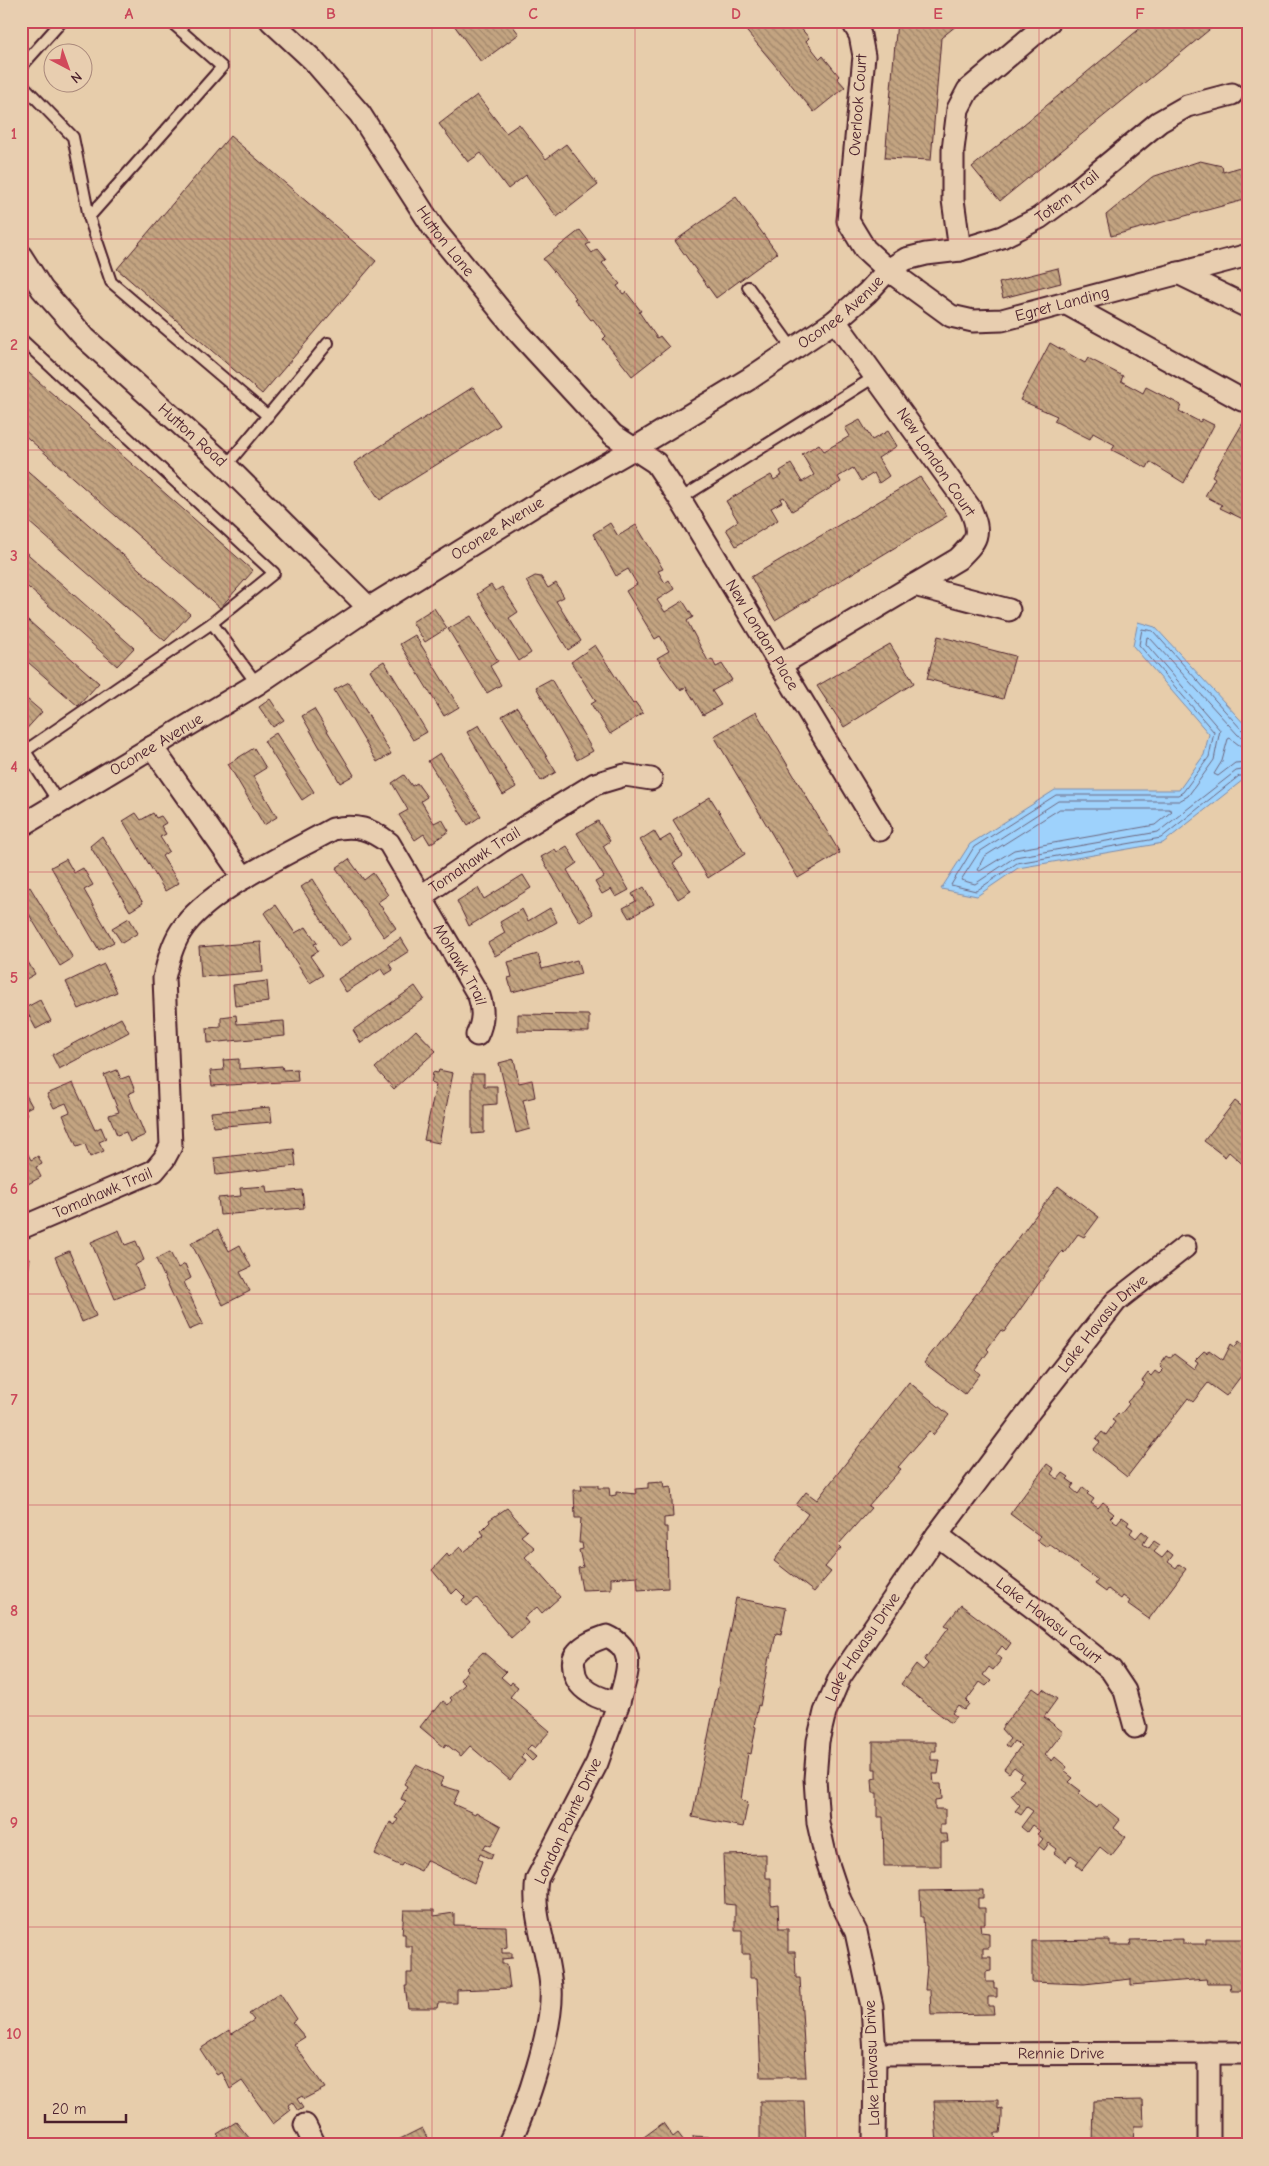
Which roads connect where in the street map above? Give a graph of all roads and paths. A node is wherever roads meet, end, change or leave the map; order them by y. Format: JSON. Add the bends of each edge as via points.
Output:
{"nodes":[{"id":1,"x":62,"y":21,"type":"edge"},
{"id":2,"x":170,"y":21,"type":"edge"},
{"id":3,"x":271,"y":21,"type":"edge"},
{"id":4,"x":852,"y":21,"type":"edge"},
{"id":5,"x":1050,"y":21,"type":"edge"},
{"id":6,"x":21,"y":67,"type":"edge"},
{"id":7,"x":21,"y":83,"type":"edge"},
{"id":8,"x":1232,"y":94,"type":"dead end"},
{"id":9,"x":851,"y":191,"type":"joint"},
{"id":10,"x":89,"y":217,"type":"junction"},
{"id":11,"x":960,"y":250,"type":"junction"},
{"id":12,"x":1248,"y":255,"type":"edge"},
{"id":13,"x":21,"y":256,"type":"edge"},
{"id":14,"x":888,"y":270,"type":"junction"},
{"id":15,"x":1178,"y":273,"type":"junction"},
{"id":16,"x":748,"y":286,"type":"dead end"},
{"id":17,"x":1065,"y":303,"type":"junction"},
{"id":18,"x":1248,"y":307,"type":"edge"},
{"id":19,"x":835,"y":320,"type":"junction"},
{"id":20,"x":21,"y":339,"type":"edge"},
{"id":21,"x":328,"y":343,"type":"dead end"},
{"id":22,"x":793,"y":349,"type":"junction"},
{"id":23,"x":876,"y":376,"type":"junction"},
{"id":24,"x":1242,"y":400,"type":"dead end"},
{"id":25,"x":268,"y":416,"type":"junction"},
{"id":26,"x":635,"y":448,"type":"junction"},
{"id":27,"x":226,"y":466,"type":"junction"},
{"id":28,"x":680,"y":499,"type":"junction"},
{"id":29,"x":914,"y":585,"type":"junction"},
{"id":30,"x":369,"y":608,"type":"junction"},
{"id":31,"x":1008,"y":610,"type":"dead end"},
{"id":32,"x":212,"y":623,"type":"junction"},
{"id":33,"x":780,"y":665,"type":"junction"},
{"id":34,"x":257,"y":684,"type":"junction"},
{"id":35,"x":152,"y":747,"type":"junction"},
{"id":36,"x":23,"y":752,"type":"edge"},
{"id":37,"x":651,"y":779,"type":"dead end"},
{"id":38,"x":59,"y":803,"type":"junction"},
{"id":39,"x":21,"y":826,"type":"edge"},
{"id":40,"x":880,"y":830,"type":"dead end"},
{"id":41,"x":244,"y":878,"type":"junction"},
{"id":42,"x":420,"y":896,"type":"junction"},
{"id":43,"x":477,"y":1035,"type":"dead end"},
{"id":44,"x":21,"y":1228,"type":"edge"},
{"id":45,"x":1185,"y":1247,"type":"dead end"},
{"id":46,"x":937,"y":1535,"type":"junction"},
{"id":47,"x":620,"y":1702,"type":"dead end"},
{"id":48,"x":1135,"y":1726,"type":"dead end"},
{"id":49,"x":1209,"y":2053,"type":"junction"},
{"id":50,"x":1248,"y":2053,"type":"edge"},
{"id":51,"x":875,"y":2054,"type":"junction"},
{"id":52,"x":305,"y":2125,"type":"dead end"},
{"id":53,"x":315,"y":2145,"type":"edge"},
{"id":54,"x":508,"y":2145,"type":"edge"},
{"id":55,"x":874,"y":2145,"type":"edge"},
{"id":56,"x":1209,"y":2145,"type":"edge"}],
"edges":[{"from":1,"to":6,"type":"lane"},
{"from":2,"to":10,"type":"lane","via":[[222,67]]},
{"from":3,"to":26,"type":"street","name":"Hutton Lane","via":[[313,60],[360,114],[434,229],[519,333],[614,435]]},
{"from":4,"to":9,"type":"street","name":"Overlook Court","via":[[860,35],[864,56]]},
{"from":5,"to":11,"type":"street","via":[[968,90],[958,109],[953,150],[953,200]]},
{"from":7,"to":10,"type":"lane","via":[[73,137]]},
{"from":8,"to":11,"type":"street","name":"Totem Trail","via":[[1187,106],[1159,122],[1039,218],[1002,237]]},
{"from":9,"to":14,"type":"street","name":"Oconee Avenue","via":[[848,221],[865,249]]},
{"from":10,"to":25,"type":"lane","via":[[111,282]]},
{"from":11,"to":14,"type":"street","name":"Totem Trail","via":[[906,259]]},
{"from":12,"to":15,"type":"street","name":"Egret Landing"},
{"from":13,"to":27,"type":"street","name":"Hutton Road","via":[[42,290],[85,338]]},
{"from":14,"to":17,"type":"street","name":"Egret Landing","via":[[951,316],[973,321],[1002,320]]},
{"from":14,"to":19,"type":"street","name":"Oconee Avenue"},
{"from":15,"to":17,"type":"street","name":"Egret Landing"},
{"from":15,"to":18,"type":"street"},
{"from":16,"to":22,"type":"lane"},
{"from":17,"to":24,"type":"street"},
{"from":19,"to":22,"type":"street","name":"Oconee Avenue"},
{"from":19,"to":23,"type":"street","name":"New London Court"},
{"from":20,"to":32,"type":"lane","via":[[274,573]]},
{"from":21,"to":25,"type":"lane"},
{"from":22,"to":26,"type":"street","name":"Oconee Avenue"},
{"from":23,"to":28,"type":"lane"},
{"from":23,"to":29,"type":"street","name":"New London Court","via":[[970,508],[977,523],[975,541],[958,559]]},
{"from":25,"to":27,"type":"lane"},
{"from":26,"to":28,"type":"street","name":"New London Place","via":[[656,463]]},
{"from":26,"to":30,"type":"street","name":"Oconee Avenue","via":[[532,507]]},
{"from":27,"to":30,"type":"street","name":"Hutton Road"},
{"from":28,"to":33,"type":"street","name":"New London Place"},
{"from":29,"to":31,"type":"street"},
{"from":29,"to":33,"type":"street","name":"New London Court"},
{"from":30,"to":34,"type":"street","name":"Oconee Avenue"},
{"from":32,"to":34,"type":"lane"},
{"from":32,"to":36,"type":"lane"},
{"from":33,"to":40,"type":"street","name":"New London Place"},
{"from":34,"to":35,"type":"street","name":"Oconee Avenue"},
{"from":35,"to":38,"type":"street","name":"Oconee Avenue"},
{"from":35,"to":41,"type":"street"},
{"from":36,"to":38,"type":"lane"},
{"from":37,"to":42,"type":"street","name":"Tomahawk Trail","via":[[625,775],[595,784]]},
{"from":38,"to":39,"type":"street","name":"Oconee Avenue"},
{"from":41,"to":42,"type":"street","name":"Tomahawk Trail","via":[[333,829],[362,827],[389,843]]},
{"from":41,"to":44,"type":"street","name":"Tomahawk Trail","via":[[198,910],[181,931],[169,956],[164,978],[171,1146],[164,1159],[154,1171]]},
{"from":42,"to":43,"type":"street","name":"Mohawk Trail","via":[[479,996],[482,1023]]},
{"from":45,"to":46,"type":"street","name":"Lake Havasu Drive","via":[[1116,1301]]},
{"from":46,"to":48,"type":"street","name":"Lake Havasu Court","via":[[1111,1670],[1125,1691]]},
{"from":46,"to":51,"type":"street","name":"Lake Havasu Drive","via":[[840,1677],[818,1742],[815,1779],[818,1822],[840,1900],[856,1932],[862,1953],[872,2006]]},
{"from":47,"to":54,"type":"street","name":"London Pointe Drive","via":[[597,1762],[537,1879],[536,1916],[547,1954],[550,2018],[517,2127]]},
{"from":49,"to":50,"type":"street","name":"Rennie Drive"},
{"from":49,"to":51,"type":"street","name":"Rennie Drive"},
{"from":49,"to":56,"type":"street"},
{"from":51,"to":55,"type":"street","name":"Lake Havasu Drive"},
{"from":52,"to":53,"type":"street"}]}
